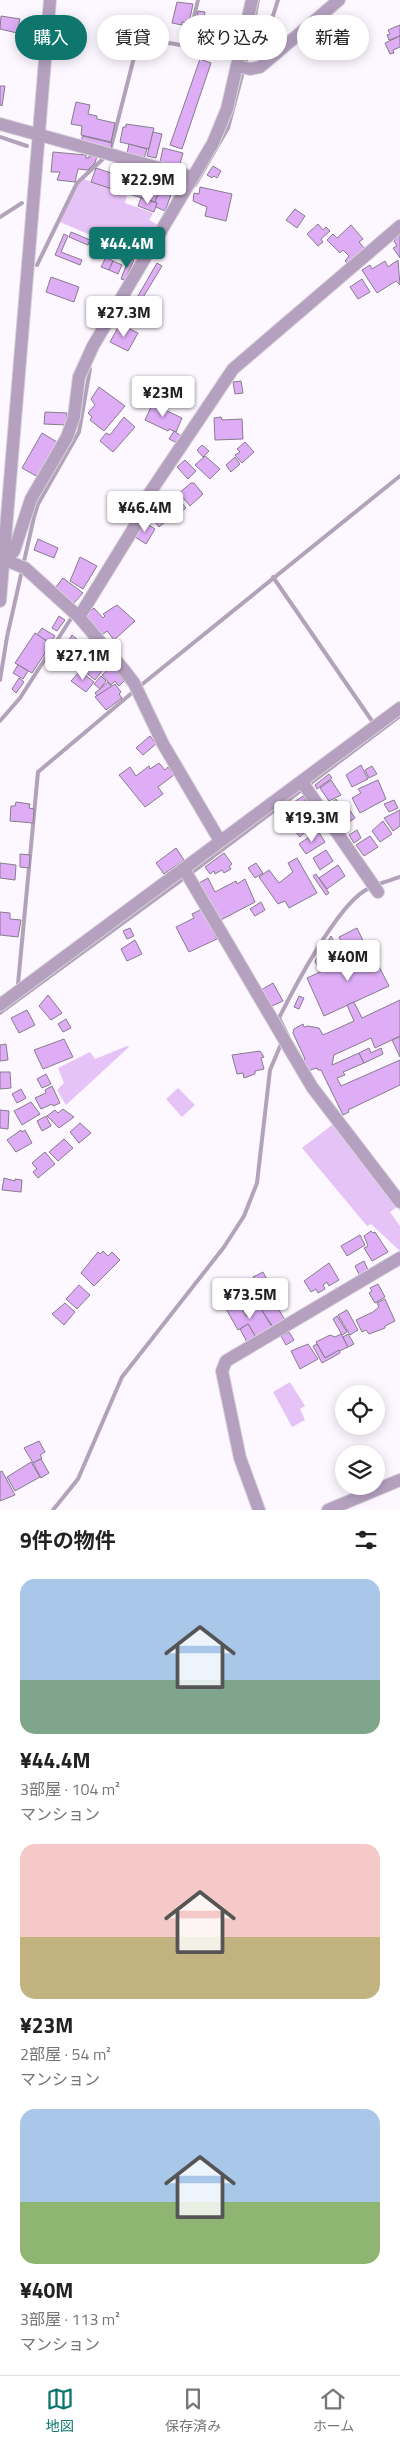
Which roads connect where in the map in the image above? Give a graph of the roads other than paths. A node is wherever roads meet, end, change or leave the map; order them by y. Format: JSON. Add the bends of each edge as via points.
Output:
{"nodes":[{"id":1,"x":50,"y":0,"type":"edge"},
{"id":2,"x":252,"y":0,"type":"edge"},
{"id":3,"x":339,"y":0,"type":"edge"},
{"id":4,"x":242,"y":67,"type":"junction"},
{"id":5,"x":0,"y":124,"type":"edge"},
{"id":6,"x":38,"y":136,"type":"junction"},
{"id":7,"x":192,"y":177,"type":"junction"},
{"id":8,"x":400,"y":226,"type":"edge"},
{"id":9,"x":5,"y":560,"type":"junction"},
{"id":10,"x":0,"y":601,"type":"edge"},
{"id":11,"x":78,"y":618,"type":"junction"},
{"id":12,"x":400,"y":708,"type":"edge"},
{"id":13,"x":305,"y":785,"type":"junction"},
{"id":14,"x":220,"y":842,"type":"junction"},
{"id":15,"x":187,"y":873,"type":"junction"},
{"id":16,"x":376,"y":888,"type":"dead end"},
{"id":17,"x":0,"y":1005,"type":"edge"},
{"id":18,"x":400,"y":1202,"type":"edge"},
{"id":19,"x":400,"y":1258,"type":"edge"},
{"id":20,"x":400,"y":1480,"type":"edge"},
{"id":21,"x":259,"y":1510,"type":"edge"},
{"id":22,"x":328,"y":1510,"type":"edge"}],
"edges":[{"from":1,"to":6,"type":"street"},
{"from":2,"to":4,"type":"street"},
{"from":3,"to":4,"type":"street","via":[[260,67]]},
{"from":4,"to":7,"type":"street","via":[[224,120]]},
{"from":5,"to":6,"type":"street"},
{"from":6,"to":7,"type":"street"},
{"from":6,"to":9,"type":"street"},
{"from":7,"to":9,"type":"street","via":[[93,346],[79,377],[74,417],[67,437],[31,498],[14,551]]},
{"from":8,"to":11,"type":"street","via":[[233,369],[142,508],[140,518]]},
{"from":9,"to":10,"type":"street"},
{"from":9,"to":11,"type":"street","via":[[21,566]]},
{"from":11,"to":14,"type":"street","via":[[134,683],[164,744]]},
{"from":12,"to":13,"type":"street"},
{"from":13,"to":14,"type":"street"},
{"from":13,"to":16,"type":"street"},
{"from":14,"to":15,"type":"street"},
{"from":15,"to":17,"type":"street"},
{"from":15,"to":18,"type":"street","via":[[312,1087]]},
{"from":19,"to":21,"type":"street","via":[[223,1365],[240,1458]]},
{"from":20,"to":22,"type":"street"}]}
